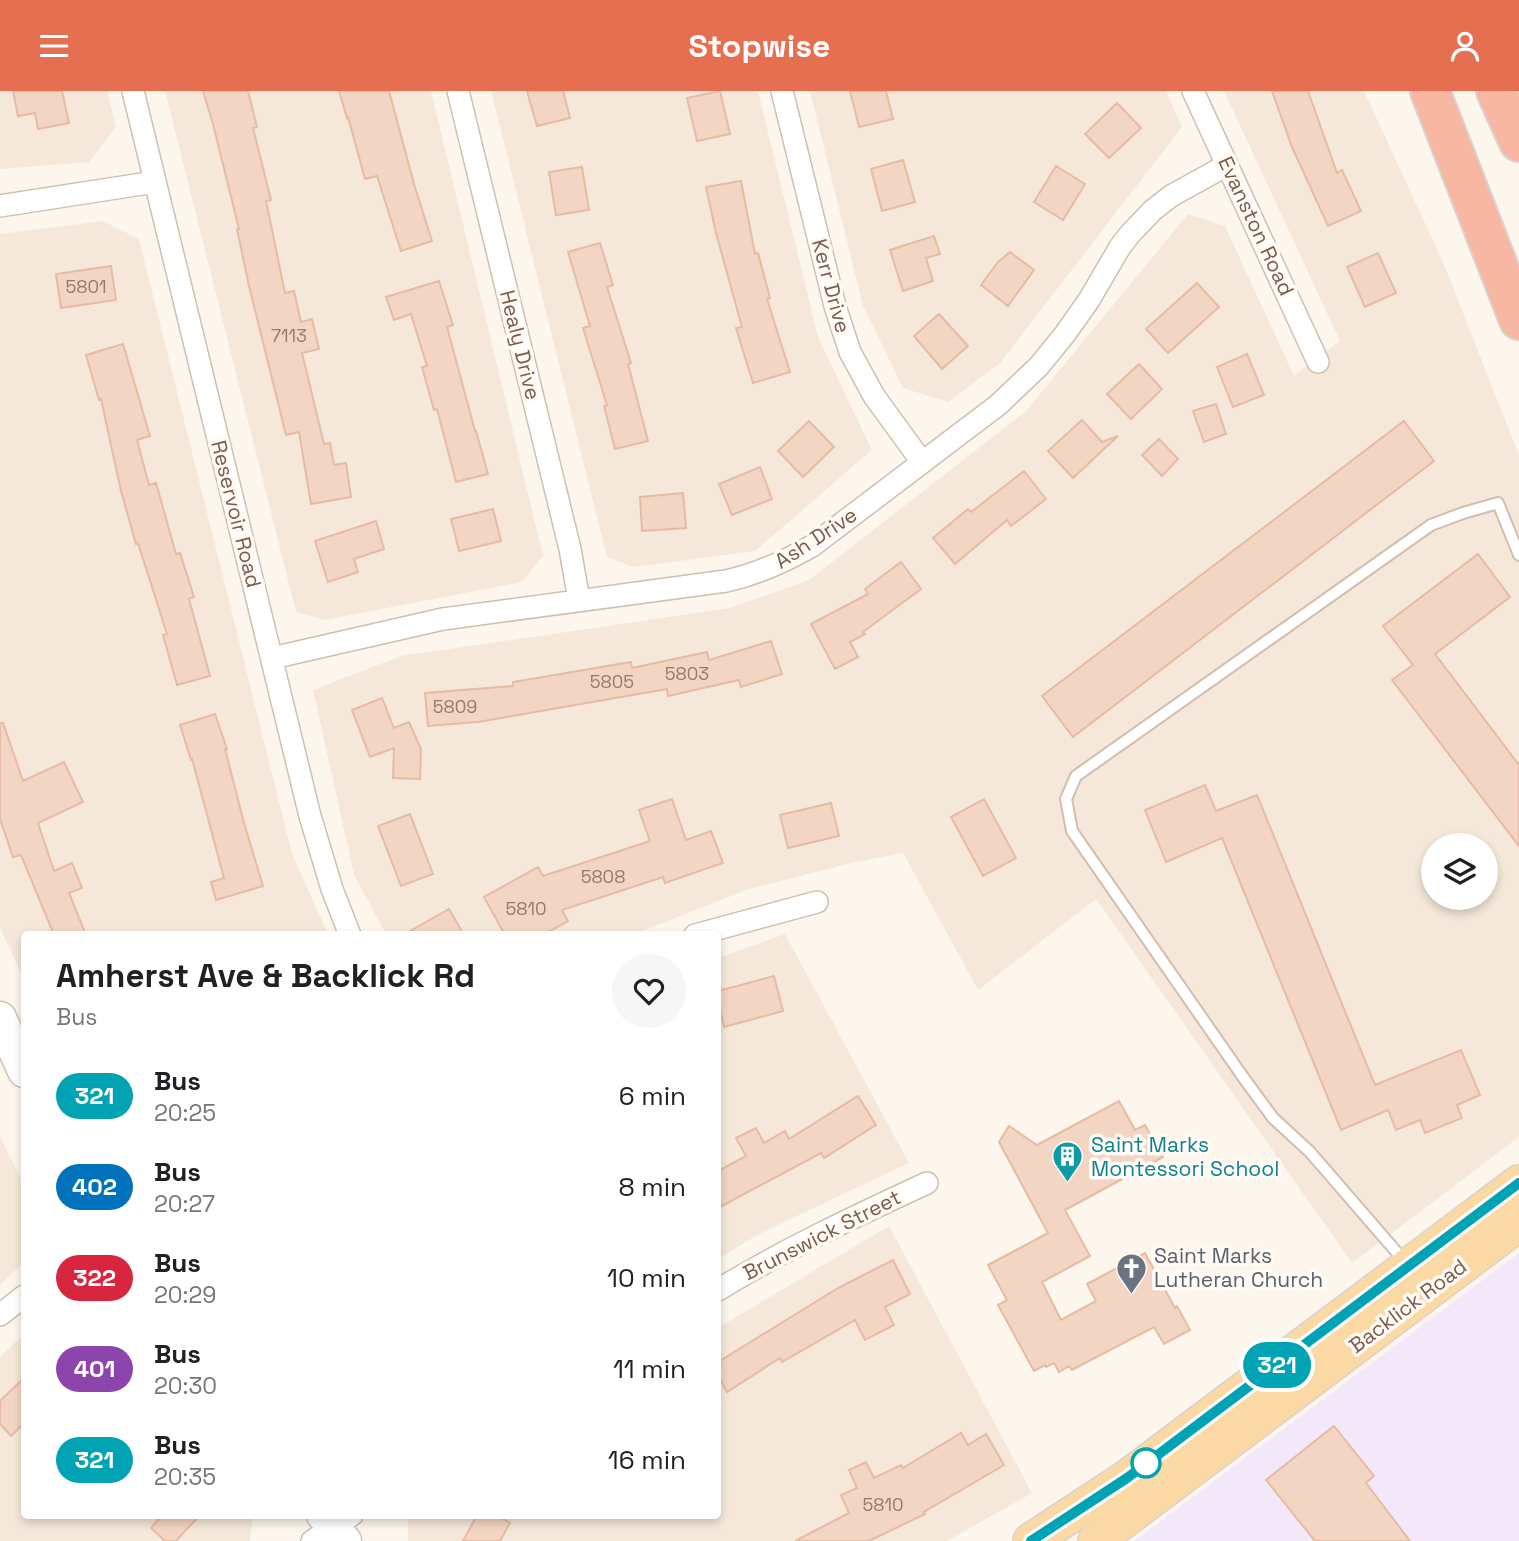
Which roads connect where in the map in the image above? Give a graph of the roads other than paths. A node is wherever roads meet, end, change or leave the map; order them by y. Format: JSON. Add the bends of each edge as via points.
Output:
{"nodes":[{"id":1,"x":133,"y":91,"type":"edge"},
{"id":2,"x":458,"y":91,"type":"edge"},
{"id":3,"x":782,"y":91,"type":"edge"},
{"id":4,"x":1193,"y":91,"type":"edge"},
{"id":5,"x":1430,"y":91,"type":"edge"},
{"id":6,"x":1496,"y":91,"type":"edge"},
{"id":7,"x":1519,"y":142,"type":"edge"},
{"id":8,"x":1227,"y":165,"type":"junction"},
{"id":9,"x":155,"y":183,"type":"junction"},
{"id":10,"x":0,"y":206,"type":"edge"},
{"id":11,"x":1519,"y":320,"type":"edge"},
{"id":12,"x":1318,"y":362,"type":"dead end"},
{"id":13,"x":922,"y":463,"type":"junction"},
{"id":14,"x":1519,"y":555,"type":"edge"},
{"id":15,"x":579,"y":600,"type":"junction"},
{"id":16,"x":272,"y":658,"type":"junction"},
{"id":17,"x":817,"y":902,"type":"dead end"},
{"id":18,"x":348,"y":931,"type":"edge"},
{"id":19,"x":710,"y":931,"type":"edge"},
{"id":20,"x":0,"y":1018,"type":"edge"},
{"id":21,"x":21,"y":1064,"type":"edge"},
{"id":22,"x":927,"y":1183,"type":"dead end"},
{"id":23,"x":1519,"y":1183,"type":"edge"},
{"id":24,"x":1519,"y":1223,"type":"edge"},
{"id":25,"x":1419,"y":1279,"type":"junction"},
{"id":26,"x":721,"y":1288,"type":"edge"},
{"id":27,"x":21,"y":1298,"type":"edge"},
{"id":28,"x":0,"y":1315,"type":"edge"},
{"id":29,"x":1031,"y":1541,"type":"edge"},
{"id":30,"x":1096,"y":1541,"type":"edge"}],
"edges":[{"from":1,"to":9,"type":"street","name":"Reservoir Road"},
{"from":2,"to":15,"type":"street","name":"Healy Drive"},
{"from":3,"to":13,"type":"street","name":"Kerr Drive","via":[[850,352],[874,396]]},
{"from":4,"to":8,"type":"street","name":"Evanston Road"},
{"from":5,"to":11,"type":"highway"},
{"from":6,"to":7,"type":"highway"},
{"from":8,"to":12,"type":"street","name":"Evanston Road"},
{"from":8,"to":13,"type":"street","name":"Ash Drive","via":[[1153,210],[1120,247],[1089,300],[1039,366],[998,405]]},
{"from":9,"to":10,"type":"street"},
{"from":9,"to":16,"type":"street","name":"Reservoir Road"},
{"from":13,"to":15,"type":"street","name":"Ash Drive","via":[[812,546],[768,569],[726,581]]},
{"from":14,"to":25,"type":"lane","via":[[1498,503],[1431,525],[1076,776],[1066,799],[1072,831],[1273,1118],[1310,1152]]},
{"from":15,"to":16,"type":"street","name":"Ash Drive","via":[[443,619]]},
{"from":16,"to":18,"type":"street","name":"Reservoir Road","via":[[310,816]]},
{"from":17,"to":19,"type":"street"},
{"from":20,"to":21,"type":"street"},
{"from":22,"to":26,"type":"street","name":"Brunswick Street","via":[[837,1225]]},
{"from":23,"to":25,"type":"main road","name":"Backlick Road"},
{"from":24,"to":25,"type":"main road","name":"Backlick Road"},
{"from":25,"to":29,"type":"main road","name":"Backlick Road"},
{"from":25,"to":30,"type":"main road","name":"Backlick Road"},
{"from":27,"to":28,"type":"street"}]}
